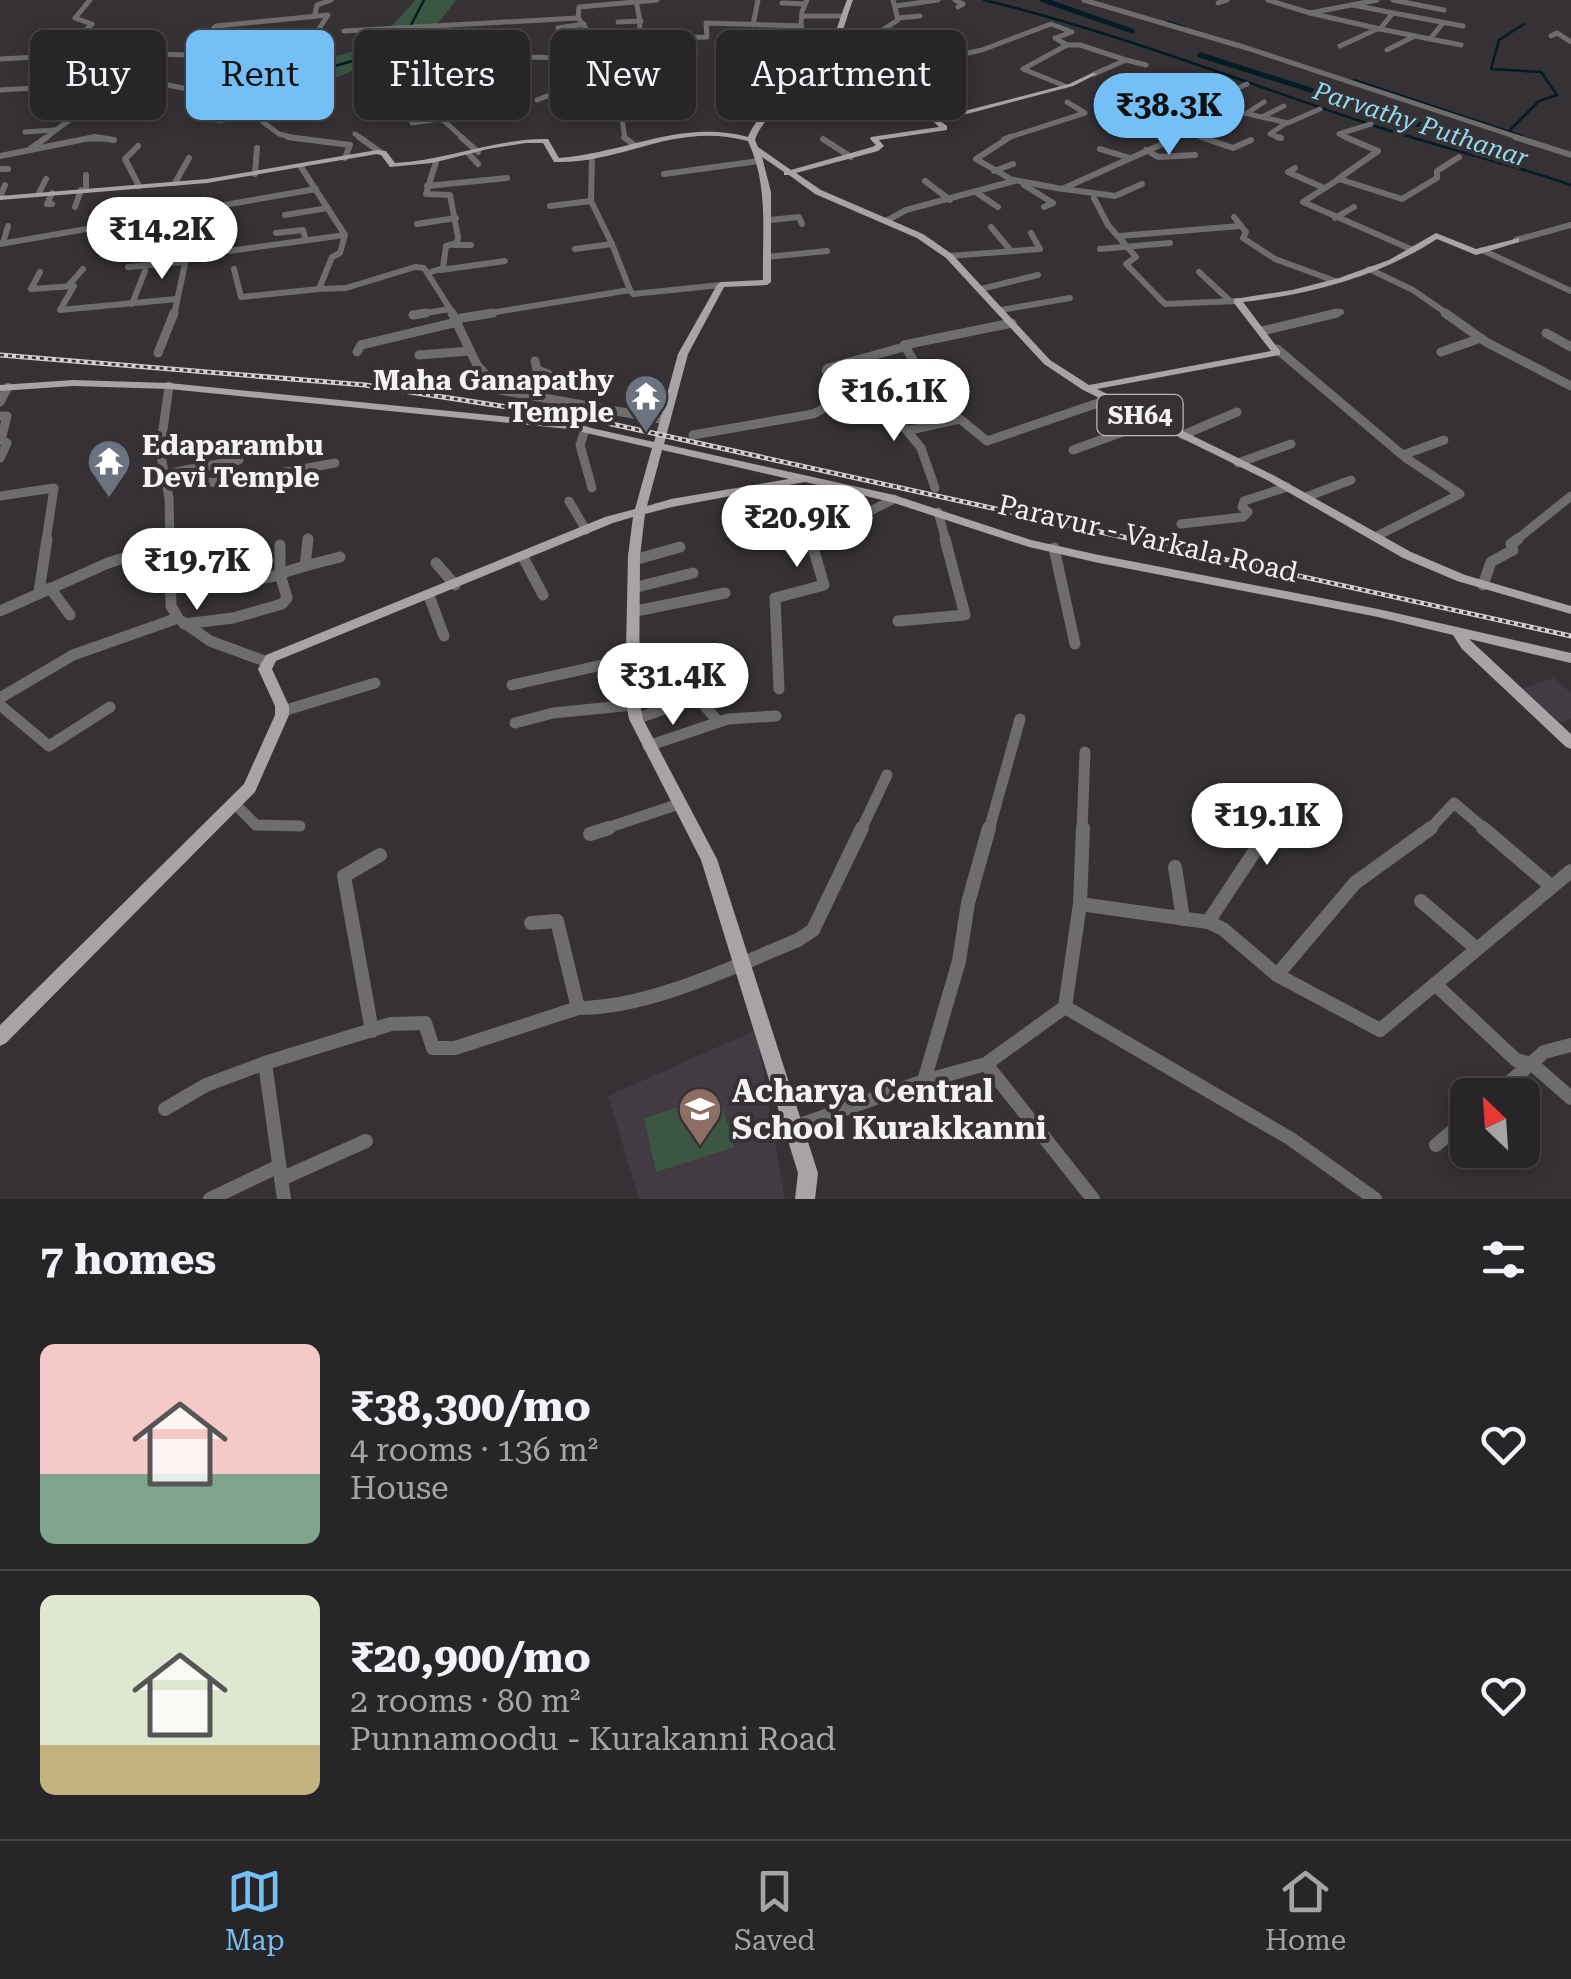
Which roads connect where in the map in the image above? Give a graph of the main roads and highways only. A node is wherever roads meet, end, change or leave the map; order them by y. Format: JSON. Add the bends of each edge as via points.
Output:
{"nodes":[{"id":1,"x":850,"y":0,"type":"edge"},
{"id":2,"x":1094,"y":74,"type":"road end"},
{"id":3,"x":753,"y":144,"type":"junction"},
{"id":4,"x":788,"y":173,"type":"junction"},
{"id":5,"x":0,"y":197,"type":"edge"},
{"id":6,"x":1516,"y":240,"type":"road end"},
{"id":7,"x":4,"y":387,"type":"edge"},
{"id":8,"x":1087,"y":388,"type":"junction"},
{"id":9,"x":658,"y":444,"type":"junction"},
{"id":10,"x":807,"y":479,"type":"junction"},
{"id":11,"x":640,"y":511,"type":"junction"},
{"id":12,"x":1571,"y":610,"type":"edge"},
{"id":13,"x":1459,"y":634,"type":"junction"},
{"id":14,"x":1571,"y":658,"type":"edge"},
{"id":15,"x":1571,"y":743,"type":"edge"},
{"id":16,"x":0,"y":1038,"type":"edge"},
{"id":17,"x":805,"y":1199,"type":"edge"}],
"edges":[{"from":1,"to":3,"type":"main road","via":[[819,77],[761,120]]},
{"from":2,"to":4,"type":"main road","via":[[935,120],[944,128],[874,139],[880,146]]},
{"from":3,"to":4,"type":"main road","number":"SH64"},
{"from":3,"to":5,"type":"main road","via":[[726,132],[557,160],[545,141],[519,140],[436,162],[393,164],[380,152],[254,174]]},
{"from":3,"to":9,"type":"main road","via":[[770,220],[767,282],[721,285],[683,354]]},
{"from":4,"to":8,"type":"main road","number":"SH64","via":[[950,256],[1047,362]]},
{"from":6,"to":8,"type":"main road","via":[[1476,252],[1436,236],[1335,281],[1233,300],[1276,352]]},
{"from":7,"to":9,"type":"main road","name":"Paravur - Varkala Road","via":[[169,386],[511,418]]},
{"from":8,"to":12,"type":"main road","number":"SH64","via":[[1288,487],[1407,556]]},
{"from":9,"to":10,"type":"main road","name":"Paravur - Varkala Road"},
{"from":9,"to":11,"type":"main road"},
{"from":10,"to":11,"type":"main road"},
{"from":10,"to":13,"type":"main road","name":"Paravur - Varkala Road","via":[[1054,548]]},
{"from":11,"to":16,"type":"main road","via":[[267,662],[283,711],[261,769]]},
{"from":11,"to":17,"type":"main road","via":[[634,712],[709,859],[808,1173]]},
{"from":13,"to":14,"type":"main road","name":"Paravur - Varkala Road"},
{"from":13,"to":15,"type":"main road"}]}
